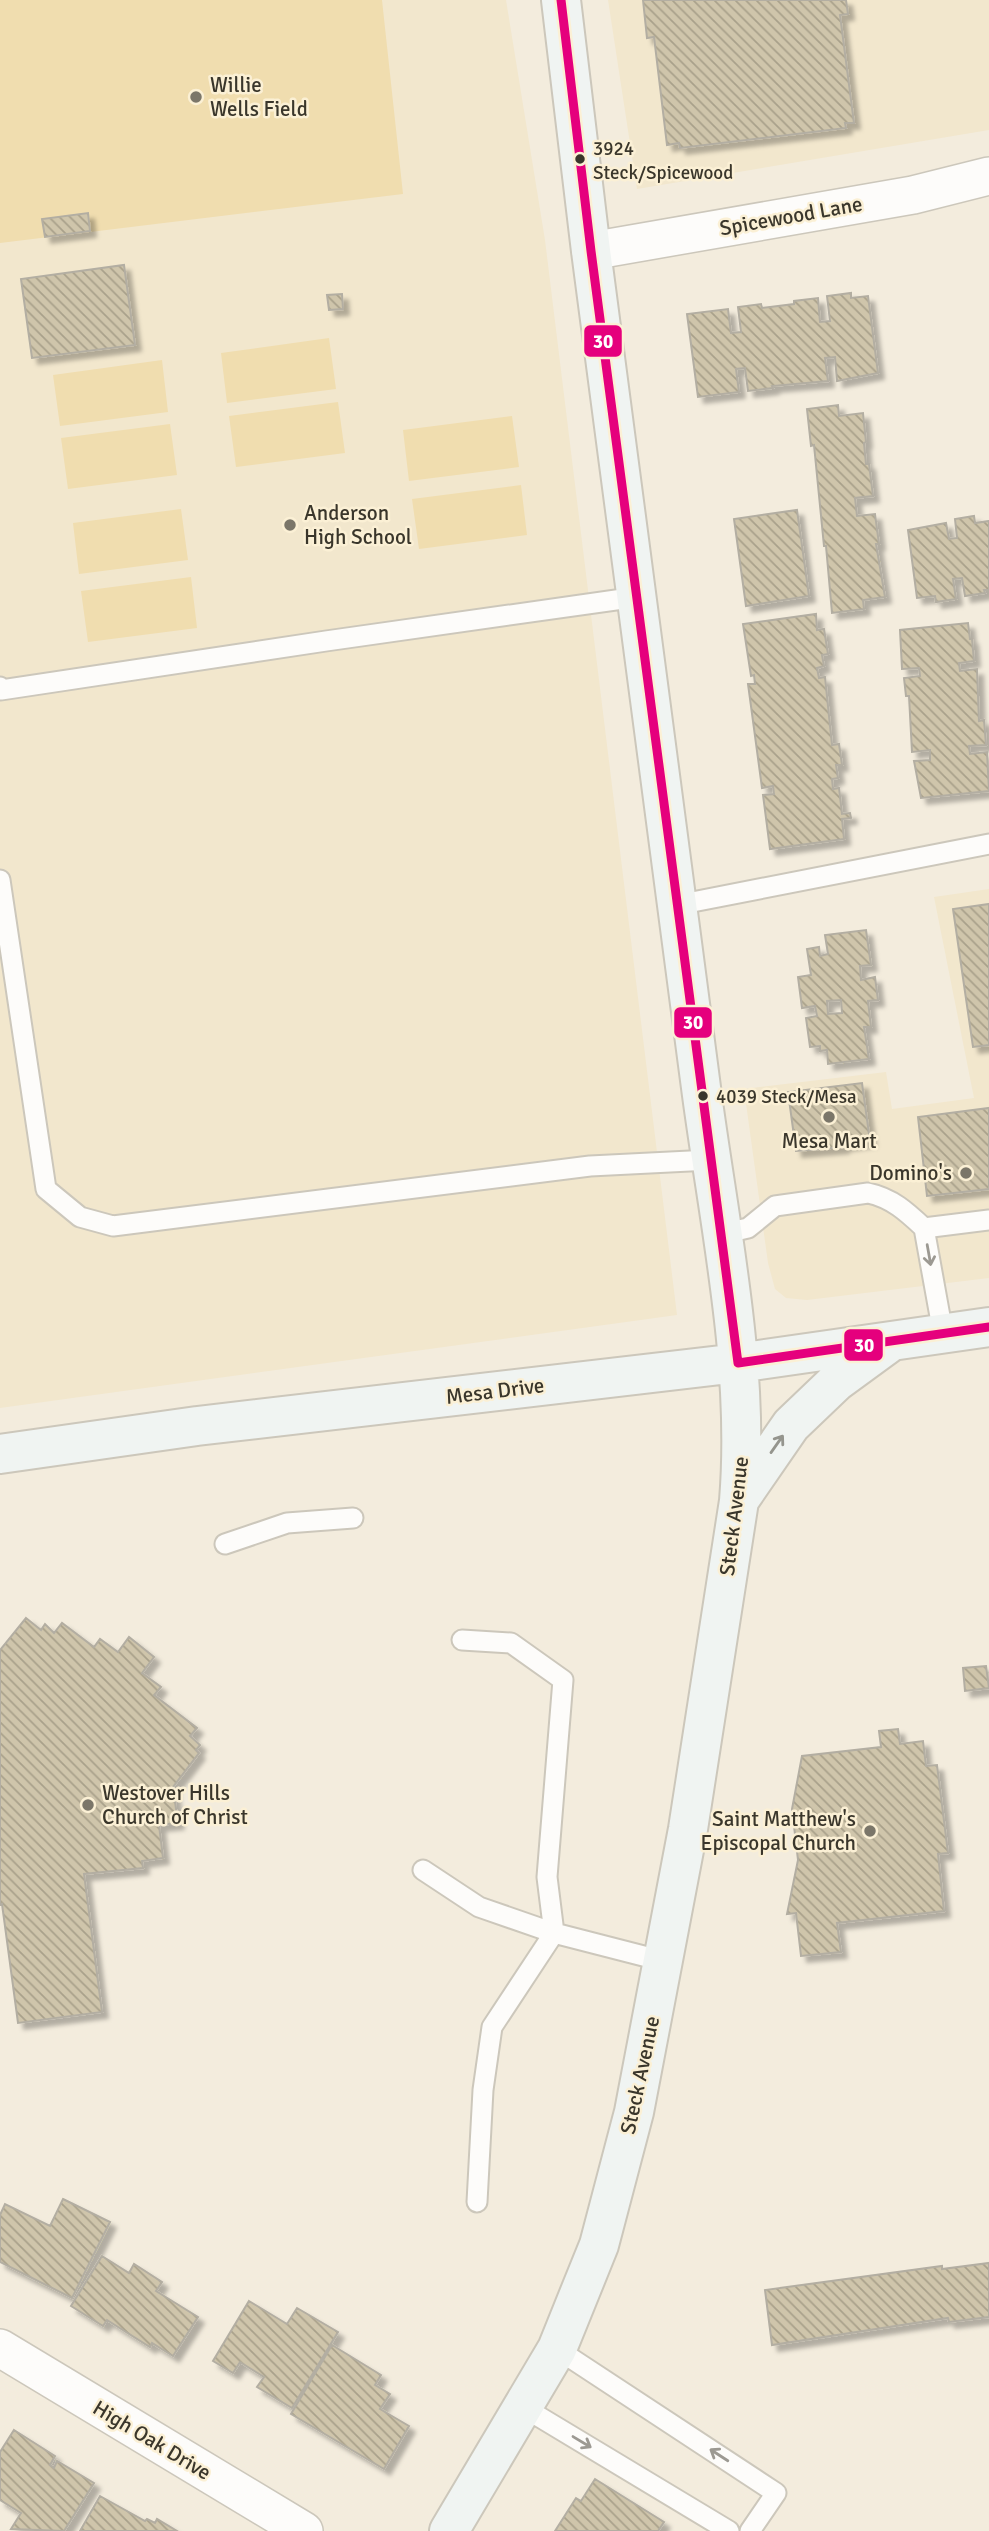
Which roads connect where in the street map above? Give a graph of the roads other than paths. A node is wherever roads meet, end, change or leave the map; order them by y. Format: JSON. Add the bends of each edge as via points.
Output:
{"nodes":[{"id":1,"x":561,"y":0,"type":"edge"},
{"id":2,"x":989,"y":176,"type":"edge"},
{"id":3,"x":591,"y":251,"type":"junction"},
{"id":4,"x":637,"y":597,"type":"junction"},
{"id":5,"x":0,"y":690,"type":"edge"},
{"id":6,"x":989,"y":844,"type":"edge"},
{"id":7,"x":0,"y":880,"type":"edge"},
{"id":8,"x":677,"y":905,"type":"junction"},
{"id":9,"x":710,"y":1160,"type":"junction"},
{"id":10,"x":989,"y":1220,"type":"edge"},
{"id":11,"x":924,"y":1228,"type":"junction"},
{"id":12,"x":723,"y":1234,"type":"junction"},
{"id":13,"x":989,"y":1327,"type":"edge"},
{"id":14,"x":943,"y":1333,"type":"junction"},
{"id":15,"x":892,"y":1340,"type":"junction"},
{"id":16,"x":738,"y":1363,"type":"junction"},
{"id":17,"x":0,"y":1454,"type":"edge"},
{"id":18,"x":739,"y":1501,"type":"junction"},
{"id":19,"x":353,"y":1518,"type":"dead end"},
{"id":20,"x":225,"y":1544,"type":"dead end"},
{"id":21,"x":462,"y":1640,"type":"dead end"},
{"id":22,"x":424,"y":1870,"type":"dead end"},
{"id":23,"x":554,"y":1933,"type":"junction"},
{"id":24,"x":663,"y":1961,"type":"junction"},
{"id":25,"x":477,"y":2202,"type":"dead end"},
{"id":26,"x":0,"y":2348,"type":"edge"},
{"id":27,"x":558,"y":2349,"type":"junction"},
{"id":28,"x":523,"y":2407,"type":"junction"},
{"id":29,"x":304,"y":2531,"type":"edge"},
{"id":30,"x":449,"y":2531,"type":"edge"},
{"id":31,"x":729,"y":2531,"type":"edge"},
{"id":32,"x":750,"y":2531,"type":"edge"}],
"edges":[{"from":1,"to":3,"type":"street","name":"Steck Avenue"},
{"from":2,"to":3,"type":"street","name":"Spicewood Lane","via":[[913,195]]},
{"from":3,"to":4,"type":"street","name":"Steck Avenue"},
{"from":4,"to":5,"type":"lane"},
{"from":4,"to":8,"type":"street","name":"Steck Avenue"},
{"from":6,"to":8,"type":"lane"},
{"from":7,"to":9,"type":"lane","via":[[46,1189],[80,1217],[113,1226],[590,1167]]},
{"from":8,"to":9,"type":"street","name":"Steck Avenue"},
{"from":9,"to":12,"type":"street","name":"Steck Avenue"},
{"from":10,"to":11,"type":"lane"},
{"from":11,"to":12,"type":"lane","via":[[892,1201],[868,1193],[775,1206],[748,1228]]},
{"from":11,"to":14,"type":"lane","one_way":true},
{"from":12,"to":16,"type":"street","name":"Steck Avenue"},
{"from":13,"to":14,"type":"street","name":"Mesa Drive"},
{"from":14,"to":15,"type":"street","name":"Mesa Drive"},
{"from":15,"to":16,"type":"street","name":"Mesa Drive"},
{"from":18,"to":15,"type":"street","one_way":true,"via":[[800,1416],[836,1381]]},
{"from":16,"to":17,"type":"street","name":"Mesa Drive"},
{"from":16,"to":18,"type":"street","name":"Steck Avenue","via":[[743,1459]]},
{"from":18,"to":24,"type":"street","name":"Steck Avenue"},
{"from":19,"to":20,"type":"lane","via":[[287,1523]]},
{"from":21,"to":23,"type":"lane","via":[[511,1643],[563,1680],[547,1877]]},
{"from":22,"to":23,"type":"lane","via":[[479,1907]]},
{"from":23,"to":24,"type":"lane"},
{"from":23,"to":25,"type":"lane","via":[[492,2027],[483,2090]]},
{"from":24,"to":27,"type":"street","name":"Steck Avenue","via":[[635,2112],[600,2245]]},
{"from":26,"to":29,"type":"street","name":"High Oak Drive"},
{"from":27,"to":28,"type":"street","name":"Steck Avenue"},
{"from":32,"to":27,"type":"lane","one_way":true,"via":[[776,2493]]},
{"from":28,"to":30,"type":"street","name":"Steck Avenue"},
{"from":28,"to":31,"type":"lane","one_way":true}]}
